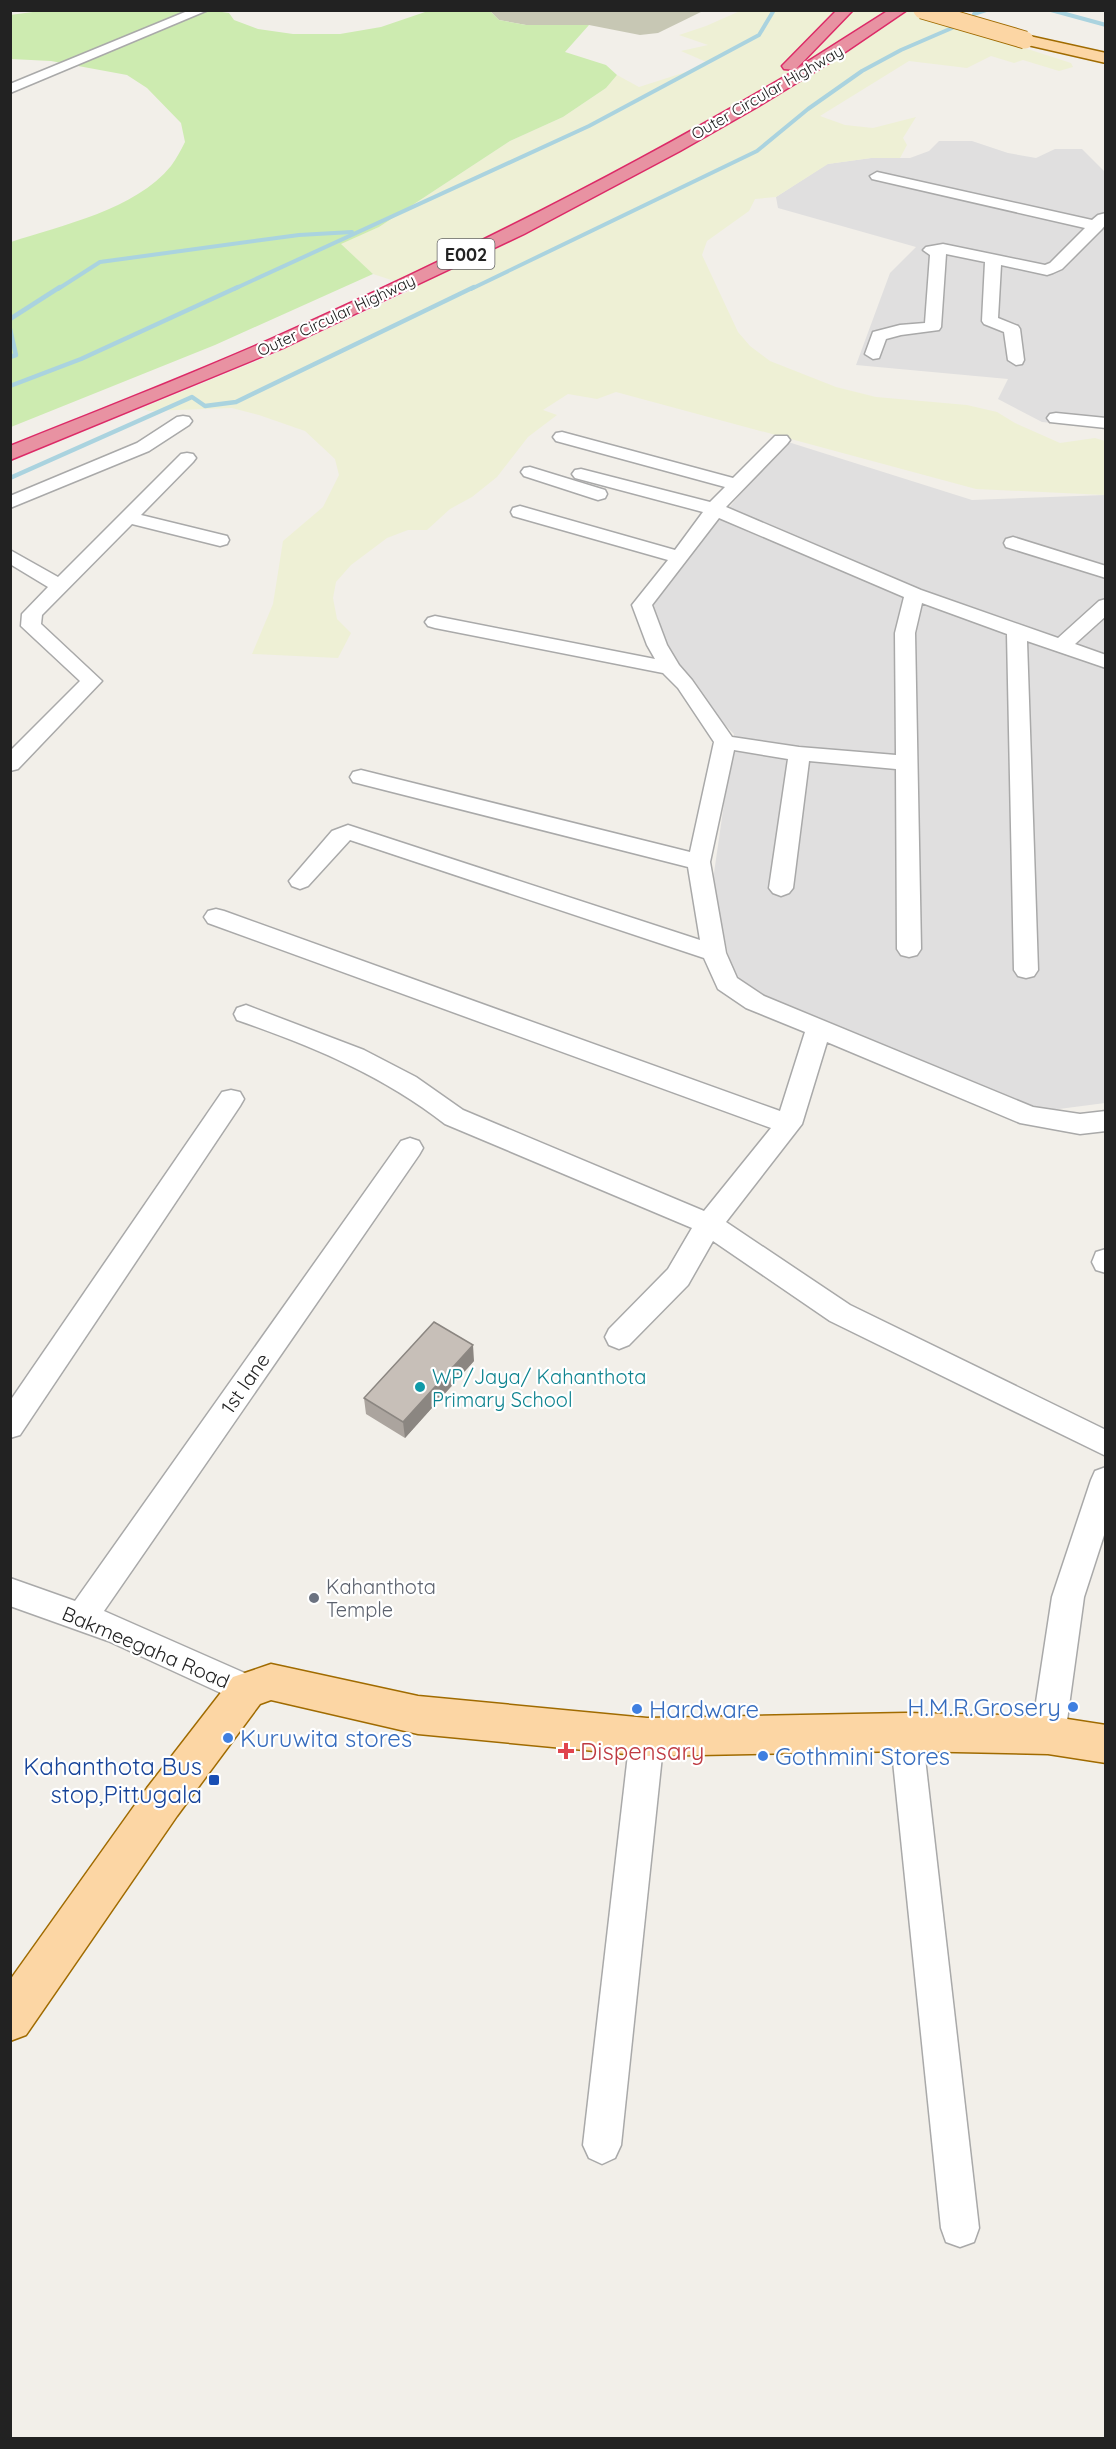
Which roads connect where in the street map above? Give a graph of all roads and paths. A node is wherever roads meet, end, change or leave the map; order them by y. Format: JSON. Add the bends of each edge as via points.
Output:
{"nodes":[{"id":1,"x":202,"y":10,"type":"edge"},
{"id":2,"x":846,"y":10,"type":"edge"},
{"id":3,"x":879,"y":10,"type":"edge"},
{"id":4,"x":900,"y":10,"type":"edge"},
{"id":5,"x":922,"y":10,"type":"edge"},
{"id":6,"x":941,"y":10,"type":"edge"},
{"id":7,"x":911,"y":26,"type":"dead end"},
{"id":8,"x":872,"y":47,"type":"dead end"},
{"id":9,"x":1106,"y":58,"type":"edge"},
{"id":10,"x":784,"y":71,"type":"junction"},
{"id":11,"x":10,"y":89,"type":"edge"},
{"id":12,"x":726,"y":117,"type":"junction"},
{"id":13,"x":877,"y":176,"type":"dead end"},
{"id":14,"x":1101,"y":222,"type":"edge"},
{"id":15,"x":993,"y":260,"type":"junction"},
{"id":16,"x":873,"y":354,"type":"dead end"},
{"id":17,"x":1016,"y":360,"type":"dead end"},
{"id":18,"x":1056,"y":418,"type":"dead end"},
{"id":19,"x":183,"y":421,"type":"dead end"},
{"id":20,"x":1106,"y":423,"type":"edge"},
{"id":21,"x":10,"y":435,"type":"edge"},
{"id":22,"x":562,"y":437,"type":"dead end"},
{"id":23,"x":781,"y":440,"type":"dead end"},
{"id":24,"x":10,"y":454,"type":"edge"},
{"id":25,"x":188,"y":458,"type":"dead end"},
{"id":26,"x":530,"y":472,"type":"dead end"},
{"id":27,"x":581,"y":474,"type":"dead end"},
{"id":28,"x":737,"y":484,"type":"junction"},
{"id":29,"x":10,"y":503,"type":"edge"},
{"id":30,"x":520,"y":512,"type":"dead end"},
{"id":31,"x":660,"y":513,"type":"dead end"},
{"id":32,"x":128,"y":518,"type":"junction"},
{"id":33,"x":709,"y":518,"type":"junction"},
{"id":34,"x":682,"y":520,"type":"dead end"},
{"id":35,"x":220,"y":540,"type":"dead end"},
{"id":36,"x":1013,"y":543,"type":"dead end"},
{"id":37,"x":10,"y":556,"type":"edge"},
{"id":38,"x":678,"y":557,"type":"junction"},
{"id":39,"x":1106,"y":572,"type":"edge"},
{"id":40,"x":60,"y":586,"type":"junction"},
{"id":41,"x":914,"y":594,"type":"junction"},
{"id":42,"x":1106,"y":605,"type":"edge"},
{"id":43,"x":435,"y":622,"type":"dead end"},
{"id":44,"x":1017,"y":632,"type":"junction"},
{"id":45,"x":1061,"y":646,"type":"junction"},
{"id":46,"x":1106,"y":662,"type":"edge"},
{"id":47,"x":670,"y":668,"type":"junction"},
{"id":48,"x":19,"y":742,"type":"edge"},
{"id":49,"x":725,"y":742,"type":"junction"},
{"id":50,"x":799,"y":754,"type":"junction"},
{"id":51,"x":908,"y":763,"type":"junction"},
{"id":52,"x":10,"y":764,"type":"edge"},
{"id":53,"x":361,"y":777,"type":"dead end"},
{"id":54,"x":699,"y":862,"type":"junction"},
{"id":55,"x":300,"y":881,"type":"dead end"},
{"id":56,"x":781,"y":888,"type":"dead end"},
{"id":57,"x":216,"y":917,"type":"dead end"},
{"id":58,"x":909,"y":949,"type":"dead end"},
{"id":59,"x":714,"y":953,"type":"junction"},
{"id":60,"x":1026,"y":970,"type":"dead end"},
{"id":61,"x":246,"y":1014,"type":"dead end"},
{"id":62,"x":818,"y":1029,"type":"junction"},
{"id":63,"x":231,"y":1099,"type":"dead end"},
{"id":64,"x":1106,"y":1121,"type":"edge"},
{"id":65,"x":789,"y":1124,"type":"junction"},
{"id":66,"x":410,"y":1148,"type":"dead end"},
{"id":67,"x":709,"y":1224,"type":"junction"},
{"id":68,"x":619,"y":1337,"type":"dead end"},
{"id":69,"x":10,"y":1426,"type":"edge"},
{"id":70,"x":1106,"y":1444,"type":"edge"},
{"id":71,"x":1106,"y":1480,"type":"edge"},
{"id":72,"x":10,"y":1592,"type":"edge"},
{"id":73,"x":81,"y":1618,"type":"junction"},
{"id":74,"x":247,"y":1690,"type":"junction"},
{"id":75,"x":906,"y":1732,"type":"junction"},
{"id":76,"x":1048,"y":1734,"type":"junction"},
{"id":77,"x":647,"y":1737,"type":"junction"},
{"id":78,"x":1106,"y":1744,"type":"edge"},
{"id":79,"x":10,"y":2019,"type":"edge"},
{"id":80,"x":602,"y":2145,"type":"dead end"},
{"id":81,"x":960,"y":2228,"type":"dead end"}],
"edges":[{"from":1,"to":11,"type":"street"},
{"from":2,"to":10,"type":"highway"},
{"from":3,"to":10,"type":"highway","name":"Outer Circular Highway","number":"E002"},
{"from":4,"to":12,"type":"highway","name":"Outer Circular Highway","number":"E002","via":[[846,47]]},
{"from":5,"to":9,"type":"main road","bridge":true,"via":[[1025,40]]},
{"from":6,"to":7,"type":"highway"},
{"from":8,"to":12,"type":"highway"},
{"from":10,"to":21,"type":"highway","name":"Outer Circular Highway","number":"E002","via":[[683,128],[269,330]]},
{"from":12,"to":24,"type":"highway","name":"Outer Circular Highway","number":"E002","via":[[494,241],[397,287],[278,343]]},
{"from":13,"to":14,"type":"street"},
{"from":14,"to":15,"type":"street","via":[[1047,270]]},
{"from":15,"to":16,"type":"street","via":[[931,250],[938,254],[933,327],[879,336]]},
{"from":15,"to":17,"type":"street","via":[[990,321],[1012,328]]},
{"from":18,"to":20,"type":"street"},
{"from":19,"to":29,"type":"street","via":[[143,447]]},
{"from":22,"to":28,"type":"street"},
{"from":23,"to":28,"type":"street"},
{"from":25,"to":32,"type":"street"},
{"from":26,"to":31,"type":"street"},
{"from":27,"to":33,"type":"street"},
{"from":28,"to":33,"type":"street"},
{"from":30,"to":38,"type":"street"},
{"from":32,"to":35,"type":"street"},
{"from":32,"to":40,"type":"street"},
{"from":33,"to":34,"type":"street"},
{"from":33,"to":38,"type":"street"},
{"from":33,"to":41,"type":"street"},
{"from":36,"to":39,"type":"street"},
{"from":37,"to":40,"type":"street"},
{"from":38,"to":47,"type":"street","via":[[642,605]]},
{"from":40,"to":48,"type":"street","via":[[32,614],[31,626],[92,681]]},
{"from":41,"to":44,"type":"street"},
{"from":41,"to":51,"type":"street","via":[[905,633]]},
{"from":42,"to":45,"type":"street"},
{"from":43,"to":47,"type":"street"},
{"from":44,"to":45,"type":"street"},
{"from":44,"to":60,"type":"street"},
{"from":45,"to":46,"type":"street"},
{"from":47,"to":49,"type":"street"},
{"from":48,"to":52,"type":"street"},
{"from":49,"to":50,"type":"street"},
{"from":49,"to":54,"type":"street"},
{"from":50,"to":51,"type":"street"},
{"from":50,"to":56,"type":"street"},
{"from":51,"to":58,"type":"street"},
{"from":53,"to":54,"type":"street"},
{"from":54,"to":59,"type":"street"},
{"from":55,"to":59,"type":"street","via":[[348,832]]},
{"from":57,"to":65,"type":"street"},
{"from":59,"to":62,"type":"street","via":[[727,983],[755,1002]]},
{"from":61,"to":67,"type":"street","via":[[320,1040],[428,1095],[454,1116]]},
{"from":62,"to":64,"type":"street","via":[[1029,1116],[1080,1124]]},
{"from":62,"to":65,"type":"street"},
{"from":63,"to":69,"type":"street"},
{"from":65,"to":67,"type":"street"},
{"from":66,"to":73,"type":"street","name":"1st lane"},
{"from":67,"to":68,"type":"street","via":[[678,1277]]},
{"from":67,"to":70,"type":"street","via":[[840,1313]]},
{"from":71,"to":76,"type":"street","via":[[1068,1597]]},
{"from":72,"to":73,"type":"street","name":"Bakmeegaha Road"},
{"from":73,"to":74,"type":"street","name":"Bakmeegaha Road","via":[[117,1630]]},
{"from":74,"to":77,"type":"main road","via":[[271,1682],[418,1715]]},
{"from":74,"to":79,"type":"main road","via":[[162,1802]]},
{"from":75,"to":76,"type":"main road"},
{"from":75,"to":77,"type":"main road"},
{"from":75,"to":81,"type":"street"},
{"from":76,"to":78,"type":"main road"},
{"from":77,"to":80,"type":"street"}]}
